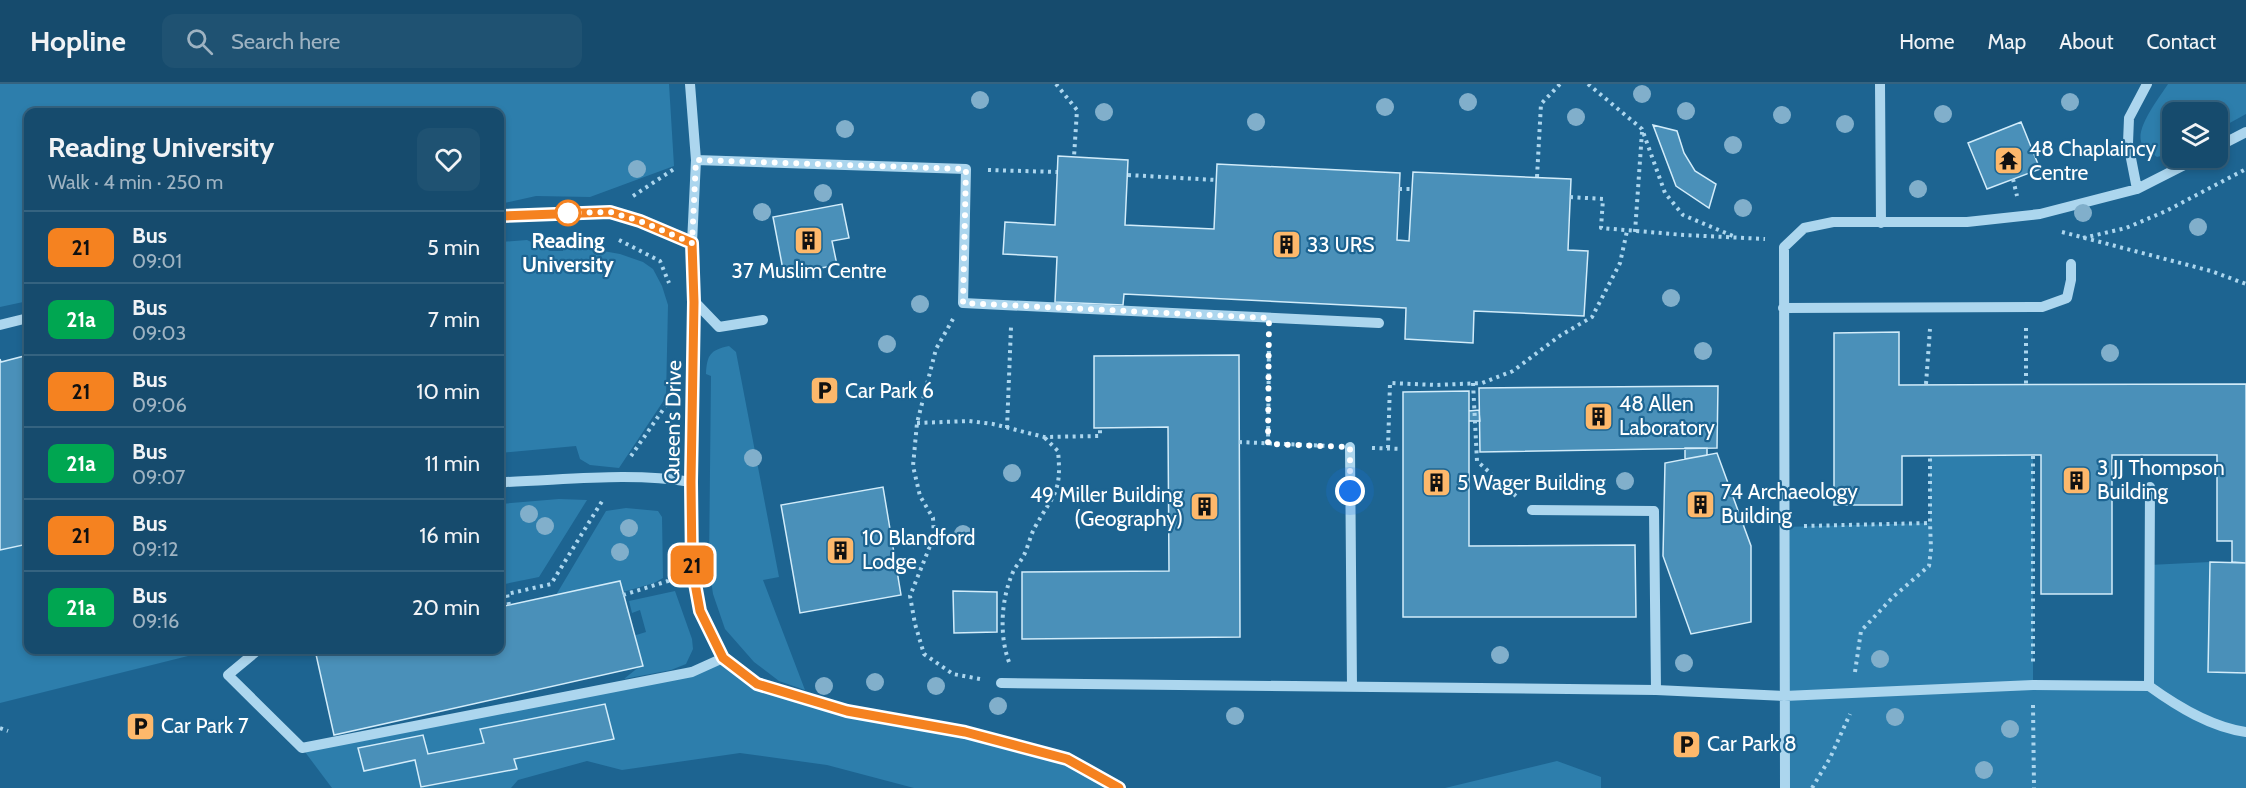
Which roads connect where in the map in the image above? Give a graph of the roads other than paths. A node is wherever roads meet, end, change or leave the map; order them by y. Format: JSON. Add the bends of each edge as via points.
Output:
{"nodes":[{"id":1,"x":690,"y":84,"type":"edge"},
{"id":2,"x":1880,"y":84,"type":"edge"},
{"id":3,"x":2147,"y":84,"type":"edge"},
{"id":4,"x":2246,"y":132,"type":"edge"},
{"id":5,"x":2228,"y":141,"type":"edge"},
{"id":6,"x":696,"y":160,"type":"junction"},
{"id":7,"x":2178,"y":168,"type":"edge"},
{"id":8,"x":2137,"y":189,"type":"junction"},
{"id":9,"x":504,"y":216,"type":"edge"},
{"id":10,"x":1881,"y":223,"type":"junction"},
{"id":11,"x":692,"y":243,"type":"junction"},
{"id":12,"x":2071,"y":264,"type":"dead end"},
{"id":13,"x":694,"y":302,"type":"junction"},
{"id":14,"x":1783,"y":308,"type":"junction"},
{"id":15,"x":24,"y":319,"type":"edge"},
{"id":16,"x":762,"y":320,"type":"dead end"},
{"id":17,"x":1379,"y":323,"type":"dead end"},
{"id":18,"x":0,"y":325,"type":"edge"},
{"id":19,"x":1350,"y":447,"type":"road end"},
{"id":20,"x":691,"y":482,"type":"junction"},
{"id":21,"x":504,"y":483,"type":"edge"},
{"id":22,"x":2150,"y":488,"type":"dead end"},
{"id":23,"x":1532,"y":510,"type":"road end"},
{"id":24,"x":253,"y":654,"type":"edge"},
{"id":25,"x":723,"y":658,"type":"junction"},
{"id":26,"x":1001,"y":683,"type":"road end"},
{"id":27,"x":2149,"y":686,"type":"junction"},
{"id":28,"x":1352,"y":687,"type":"junction"},
{"id":29,"x":1656,"y":690,"type":"junction"},
{"id":30,"x":1784,"y":696,"type":"junction"},
{"id":31,"x":2246,"y":732,"type":"edge"},
{"id":32,"x":1119,"y":788,"type":"edge"},
{"id":33,"x":1785,"y":788,"type":"edge"}],
"edges":[{"from":1,"to":6,"type":"street","name":"Queen's Drive"},
{"from":2,"to":10,"type":"street"},
{"from":3,"to":8,"type":"street","via":[[2129,118],[2128,143]]},
{"from":4,"to":5,"type":"street"},
{"from":6,"to":11,"type":"street","name":"Queen's Drive"},
{"from":6,"to":17,"type":"street","via":[[966,169],[963,303]]},
{"from":7,"to":8,"type":"street"},
{"from":8,"to":10,"type":"street","via":[[2040,214],[1967,222]]},
{"from":9,"to":11,"type":"street","via":[[610,212]]},
{"from":10,"to":14,"type":"street","via":[[1833,222],[1804,228],[1784,247]]},
{"from":11,"to":13,"type":"street","name":"Queen's Drive"},
{"from":12,"to":14,"type":"street","via":[[2067,298],[2042,307]]},
{"from":13,"to":16,"type":"street","via":[[719,327]]},
{"from":13,"to":20,"type":"street","name":"Queen's Drive"},
{"from":14,"to":30,"type":"street"},
{"from":15,"to":18,"type":"street"},
{"from":19,"to":28,"type":"street"},
{"from":20,"to":21,"type":"street","via":[[617,478]]},
{"from":20,"to":25,"type":"street","name":"Queen's Drive","via":[[692,567],[700,611]]},
{"from":22,"to":27,"type":"street"},
{"from":23,"to":29,"type":"street","via":[[1654,511]]},
{"from":24,"to":25,"type":"street","via":[[228,675],[302,748],[692,672]]},
{"from":25,"to":32,"type":"street","name":"Queen's Drive","via":[[757,684],[847,711],[965,732],[1067,759]]},
{"from":26,"to":28,"type":"street"},
{"from":27,"to":30,"type":"street","via":[[2033,685]]},
{"from":27,"to":31,"type":"street","via":[[2177,706]]},
{"from":28,"to":29,"type":"street"},
{"from":29,"to":30,"type":"street"},
{"from":30,"to":33,"type":"street"}]}
